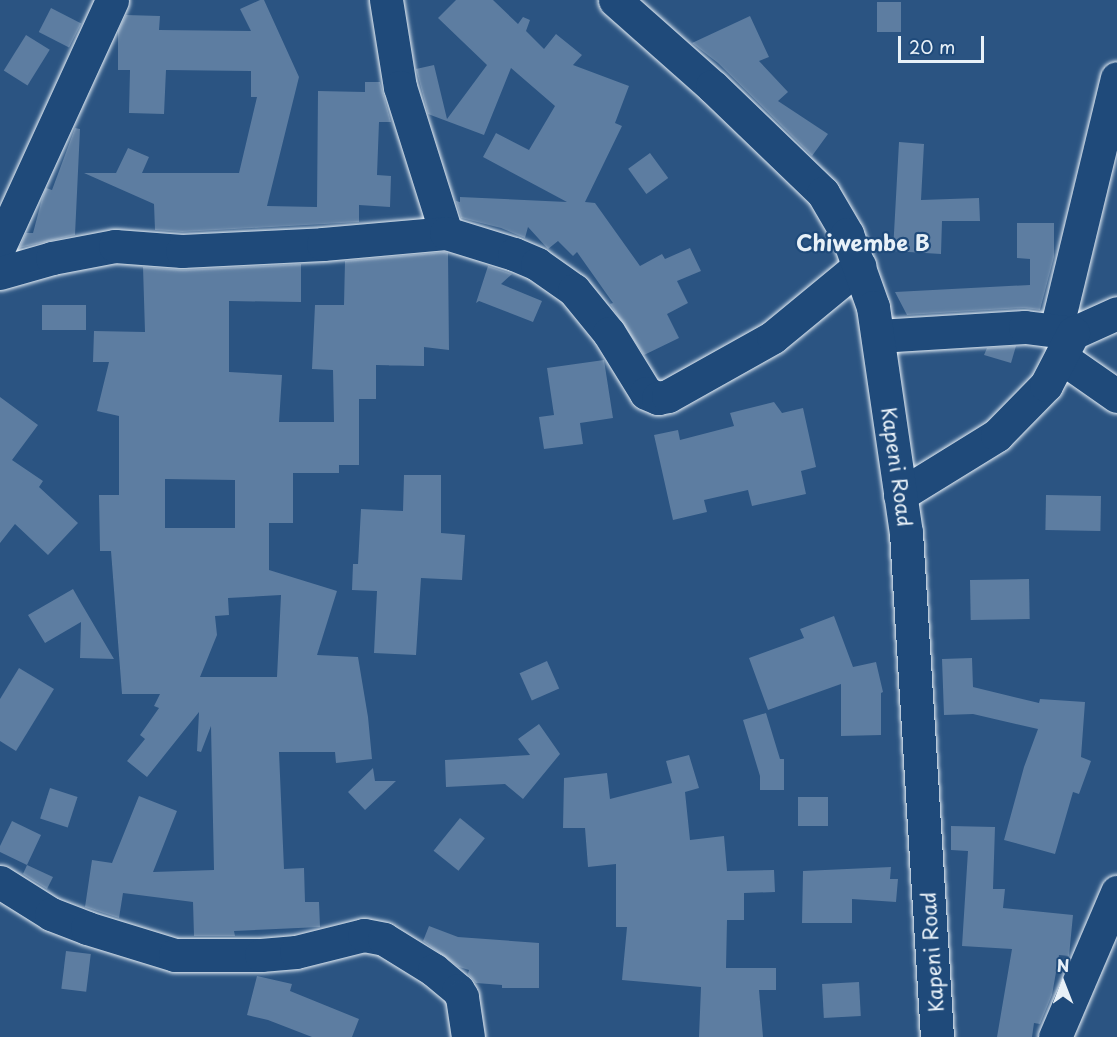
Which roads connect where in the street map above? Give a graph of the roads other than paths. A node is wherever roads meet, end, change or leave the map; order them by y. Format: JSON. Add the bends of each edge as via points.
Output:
{"nodes":[{"id":1,"x":112,"y":0,"type":"edge"},
{"id":2,"x":386,"y":0,"type":"edge"},
{"id":3,"x":615,"y":0,"type":"edge"},
{"id":4,"x":1117,"y":78,"type":"edge"},
{"id":5,"x":446,"y":233,"type":"junction"},
{"id":6,"x":0,"y":245,"type":"edge"},
{"id":7,"x":859,"y":266,"type":"junction"},
{"id":8,"x":0,"y":273,"type":"edge"},
{"id":9,"x":1117,"y":313,"type":"edge"},
{"id":10,"x":878,"y":336,"type":"junction"},
{"id":11,"x":1064,"y":340,"type":"junction"},
{"id":12,"x":1117,"y":396,"type":"edge"},
{"id":13,"x":900,"y":495,"type":"junction"},
{"id":14,"x":0,"y":882,"type":"edge"},
{"id":15,"x":1117,"y":892,"type":"edge"},
{"id":16,"x":468,"y":1037,"type":"edge"},
{"id":17,"x":937,"y":1037,"type":"edge"},
{"id":18,"x":1055,"y":1037,"type":"edge"}],
"edges":[{"from":1,"to":6,"type":"street"},
{"from":2,"to":5,"type":"street","via":[[400,87]]},
{"from":3,"to":7,"type":"street","name":"Kapeni Road","via":[[823,193],[847,234]]},
{"from":4,"to":11,"type":"street"},
{"from":5,"to":7,"type":"street","via":[[537,264],[574,290],[609,333],[646,393],[658,398],[772,337]]},
{"from":5,"to":8,"type":"street","via":[[182,251],[115,246]]},
{"from":7,"to":10,"type":"street","name":"Kapeni Road"},
{"from":9,"to":11,"type":"street"},
{"from":10,"to":11,"type":"street","via":[[1026,327]]},
{"from":10,"to":13,"type":"street","name":"Kapeni Road"},
{"from":11,"to":12,"type":"street"},
{"from":11,"to":13,"type":"street","via":[[1046,385],[997,435]]},
{"from":13,"to":17,"type":"street","name":"Kapeni Road","via":[[906,533]]},
{"from":14,"to":16,"type":"street","via":[[51,914],[175,955],[261,955],[296,952],[364,935],[384,939],[434,969],[458,990]]},
{"from":15,"to":18,"type":"street"}]}
